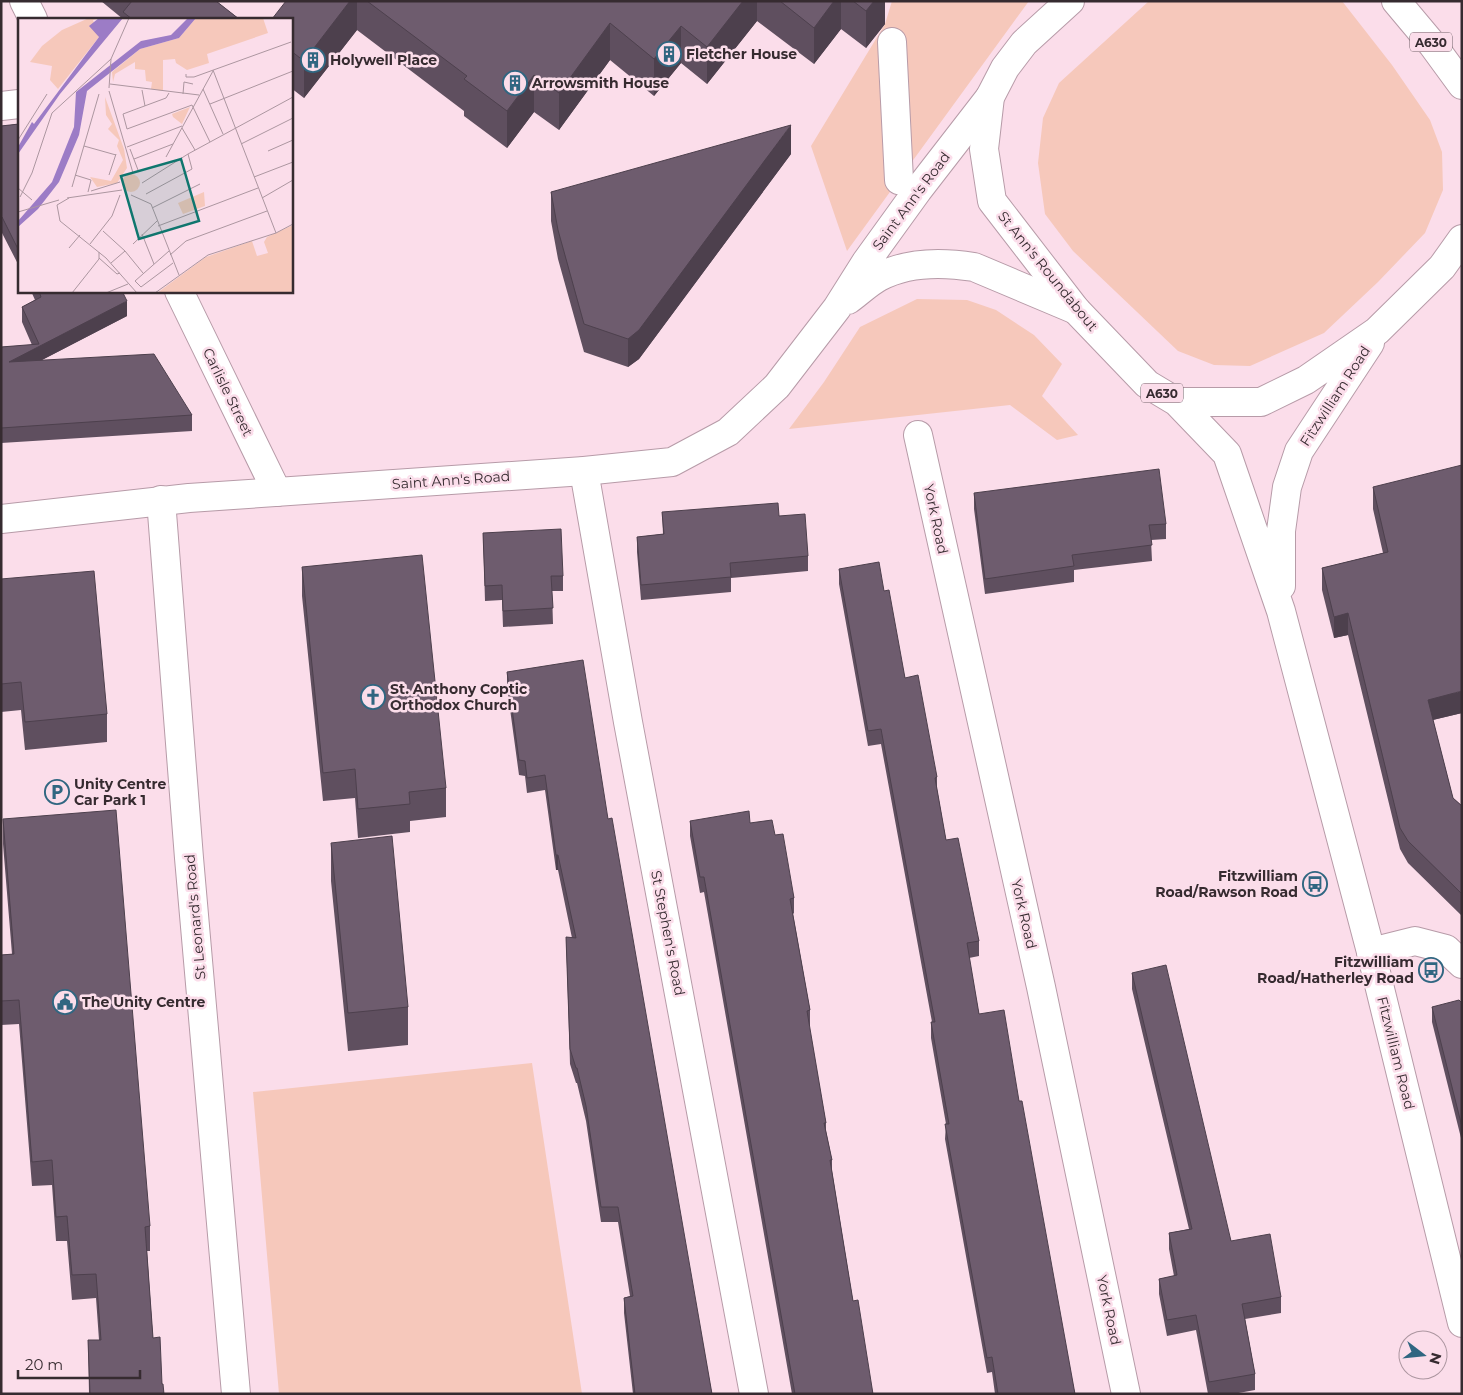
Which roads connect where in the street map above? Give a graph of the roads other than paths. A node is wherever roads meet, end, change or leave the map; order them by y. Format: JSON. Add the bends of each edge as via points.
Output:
{"nodes":[{"id":1,"x":24,"y":1,"type":"edge"},
{"id":2,"x":1070,"y":1,"type":"edge"},
{"id":3,"x":1396,"y":1,"type":"edge"},
{"id":4,"x":32,"y":18,"type":"edge"},
{"id":5,"x":892,"y":42,"type":"dead end"},
{"id":6,"x":1462,"y":85,"type":"edge"},
{"id":7,"x":990,"y":97,"type":"junction"},
{"id":8,"x":18,"y":104,"type":"edge"},
{"id":9,"x":1,"y":106,"type":"edge"},
{"id":10,"x":899,"y":180,"type":"dead end"},
{"id":11,"x":1462,"y":239,"type":"edge"},
{"id":12,"x":1452,"y":263,"type":"edge"},
{"id":13,"x":179,"y":292,"type":"edge"},
{"id":14,"x":837,"y":308,"type":"junction"},
{"id":15,"x":1076,"y":310,"type":"junction"},
{"id":16,"x":1377,"y":331,"type":"junction"},
{"id":17,"x":1178,"y":402,"type":"junction"},
{"id":18,"x":918,"y":435,"type":"dead end"},
{"id":19,"x":584,"y":471,"type":"junction"},
{"id":20,"x":277,"y":492,"type":"junction"},
{"id":21,"x":161,"y":500,"type":"junction"},
{"id":22,"x":1,"y":519,"type":"edge"},
{"id":23,"x":1281,"y":611,"type":"junction"},
{"id":24,"x":1371,"y":952,"type":"junction"},
{"id":25,"x":1462,"y":964,"type":"edge"},
{"id":26,"x":1462,"y":1322,"type":"edge"},
{"id":27,"x":236,"y":1394,"type":"edge"},
{"id":28,"x":754,"y":1394,"type":"edge"},
{"id":29,"x":1126,"y":1394,"type":"edge"}],
"edges":[{"from":1,"to":4,"type":"street"},
{"from":2,"to":7,"type":"street","name":"St Ann's Roundabout","number":"A630","via":[[1024,43],[1005,68]]},
{"from":3,"to":6,"type":"street","number":"A630"},
{"from":5,"to":10,"type":"street"},
{"from":7,"to":14,"type":"street","name":"Saint Ann's Road","via":[[913,197]]},
{"from":7,"to":15,"type":"street","name":"St Ann's Roundabout","number":"A630","via":[[984,149],[992,201]]},
{"from":8,"to":9,"type":"street"},
{"from":11,"to":12,"type":"street","number":"A630"},
{"from":12,"to":16,"type":"street","number":"A630"},
{"from":13,"to":20,"type":"street","name":"Carlisle Street"},
{"from":14,"to":15,"type":"street","name":"Saint Ann's Road","via":[[880,277],[914,265],[956,264],[974,267]]},
{"from":14,"to":19,"type":"street","name":"Saint Ann's Road","via":[[777,386],[728,432],[672,462]]},
{"from":15,"to":17,"type":"street","name":"St Ann's Roundabout","number":"A630","via":[[1147,384]]},
{"from":16,"to":17,"type":"street","number":"A630","via":[[1306,380],[1261,402]]},
{"from":16,"to":23,"type":"street","name":"Fitzwilliam Road","number":"A630","via":[[1299,451],[1290,479],[1281,531]]},
{"from":17,"to":23,"type":"street","name":"Fitzwilliam Road","number":"A630","via":[[1227,454]]},
{"from":18,"to":29,"type":"street","name":"York Road","via":[[1041,986]]},
{"from":19,"to":20,"type":"street","name":"Saint Ann's Road"},
{"from":19,"to":28,"type":"street","name":"St Stephen's Road"},
{"from":20,"to":21,"type":"street","name":"Saint Ann's Road"},
{"from":21,"to":22,"type":"street","name":"Saint Ann's Road"},
{"from":21,"to":27,"type":"street","name":"St Leonard's Road"},
{"from":23,"to":24,"type":"street","name":"Fitzwilliam Road","number":"A630"},
{"from":24,"to":25,"type":"street","via":[[1415,941],[1446,949]]},
{"from":24,"to":26,"type":"street","name":"Fitzwilliam Road","number":"A630"}]}
